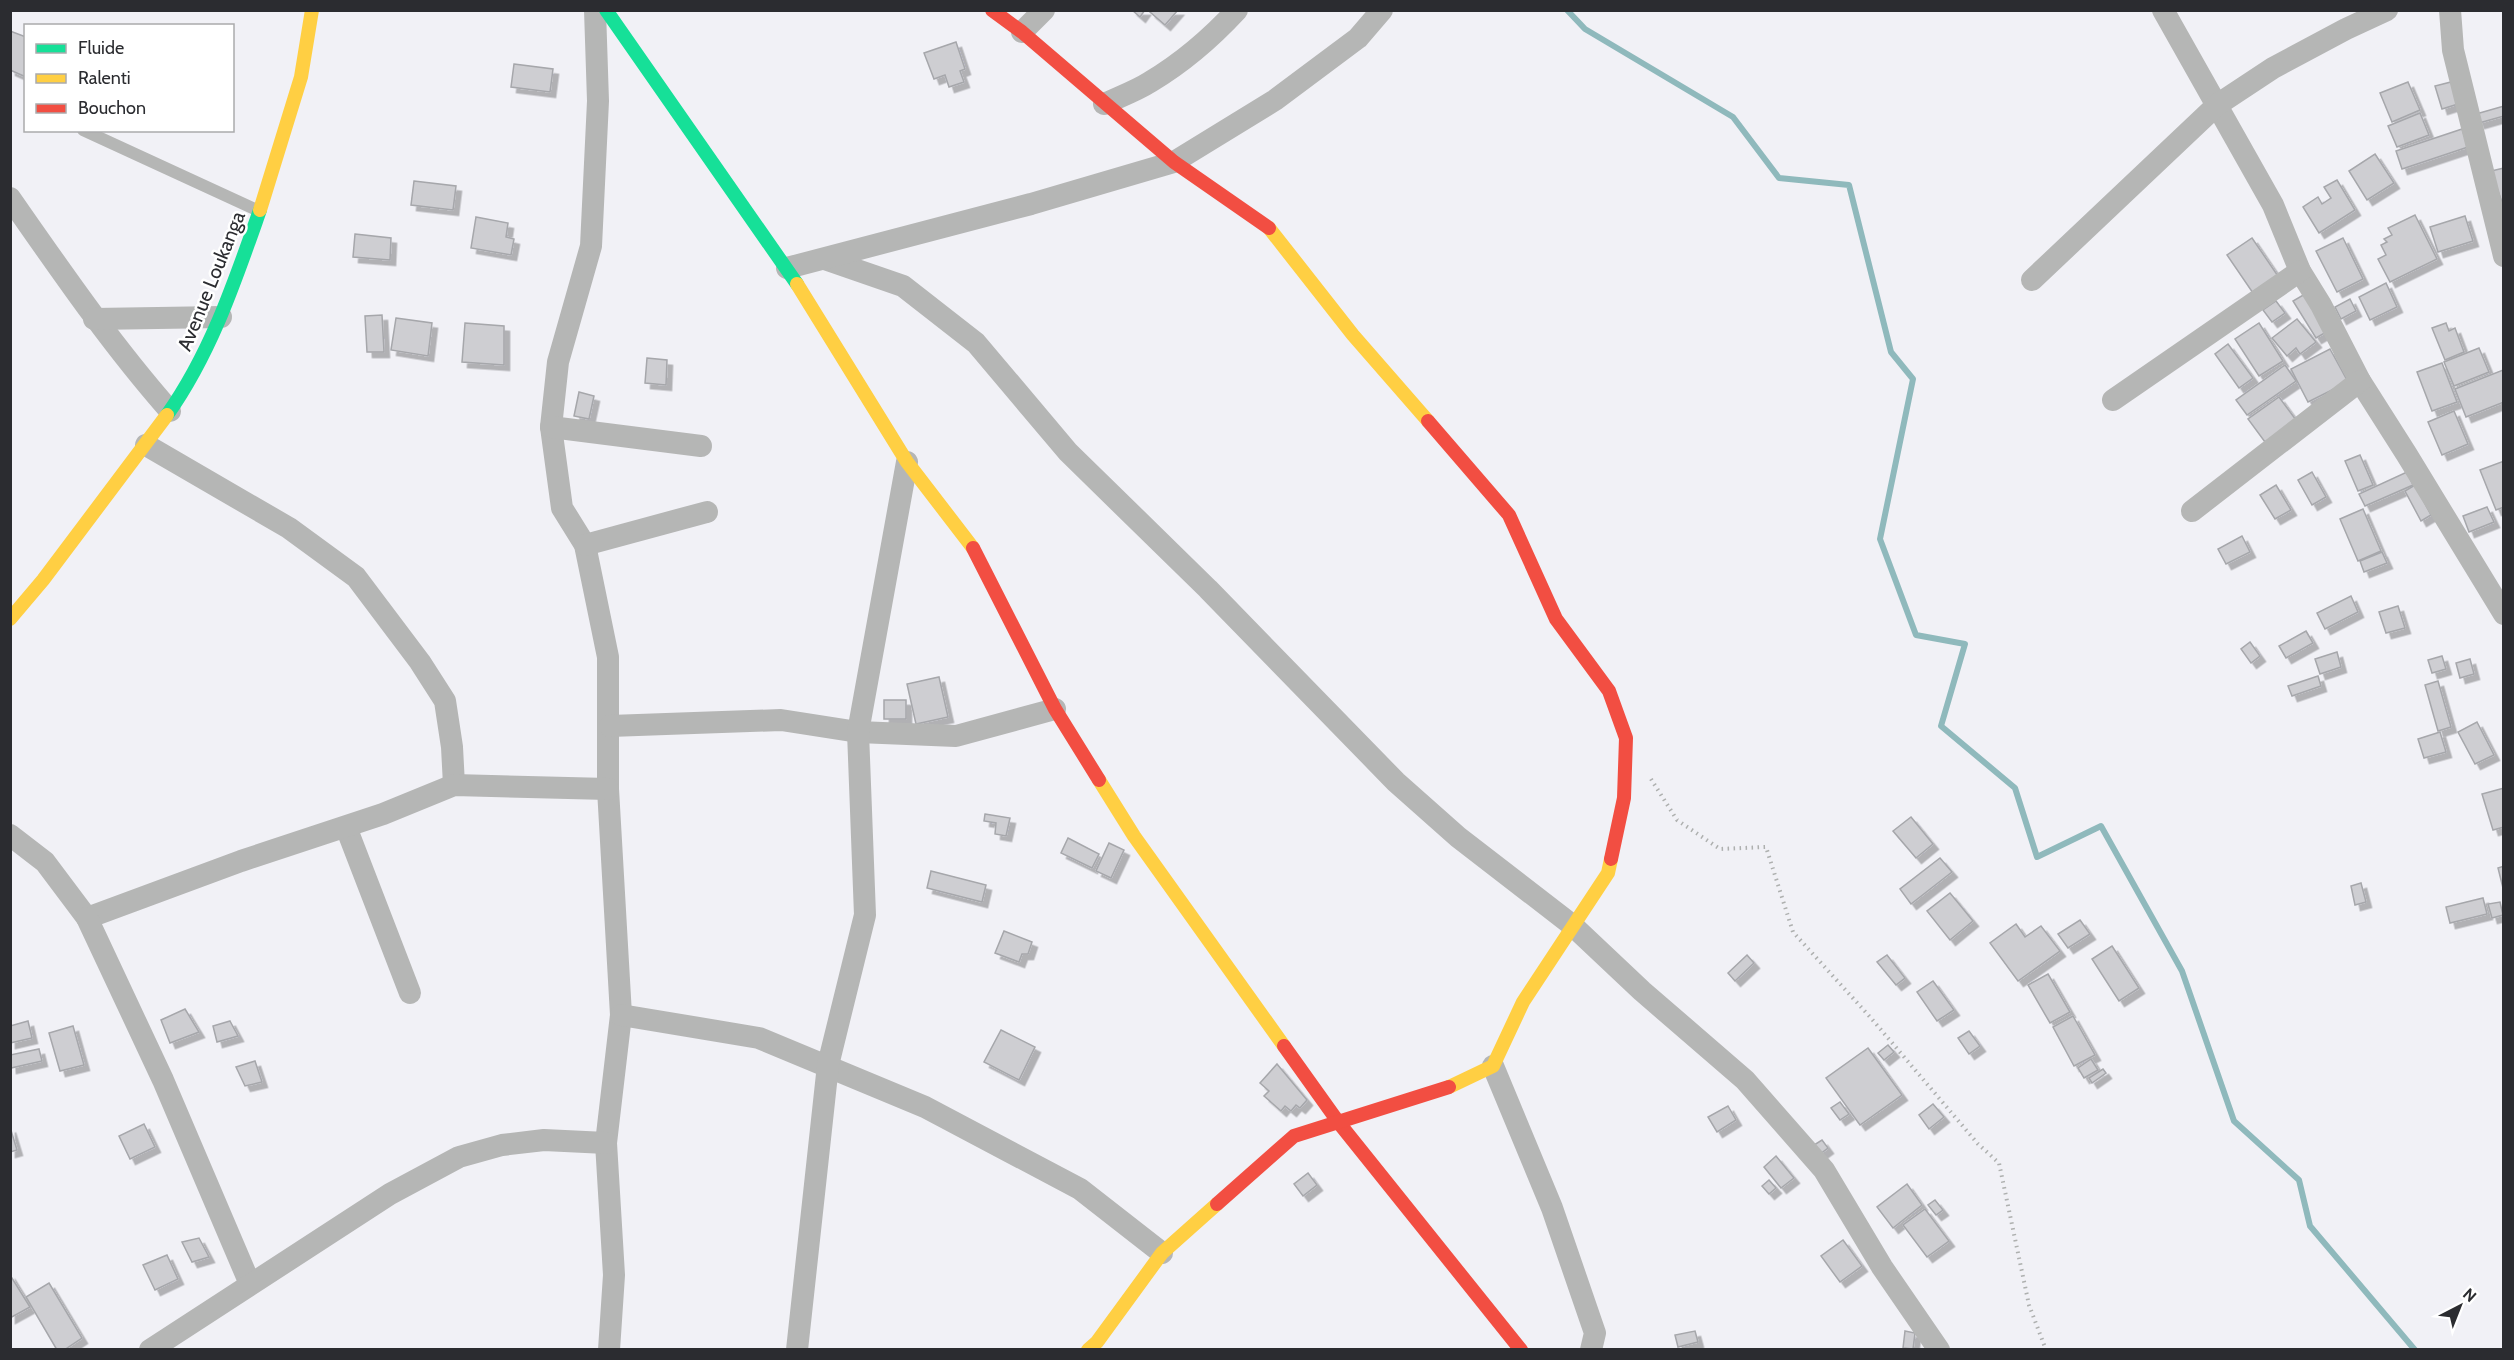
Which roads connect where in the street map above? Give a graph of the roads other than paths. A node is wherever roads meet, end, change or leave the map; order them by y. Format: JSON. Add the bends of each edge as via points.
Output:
{"nodes":[{"id":1,"x":312,"y":10,"type":"edge"},
{"id":2,"x":595,"y":10,"type":"edge"},
{"id":3,"x":606,"y":10,"type":"edge"},
{"id":4,"x":992,"y":10,"type":"edge"},
{"id":5,"x":1044,"y":10,"type":"edge"},
{"id":6,"x":1237,"y":10,"type":"edge"},
{"id":7,"x":1382,"y":10,"type":"edge"},
{"id":8,"x":2163,"y":10,"type":"edge"},
{"id":9,"x":2387,"y":10,"type":"edge"},
{"id":10,"x":2450,"y":10,"type":"edge"},
{"id":11,"x":1022,"y":32,"type":"junction"},
{"id":12,"x":1104,"y":104,"type":"junction"},
{"id":13,"x":2217,"y":105,"type":"junction"},
{"id":14,"x":87,"y":132,"type":"edge"},
{"id":15,"x":1174,"y":162,"type":"junction"},
{"id":16,"x":2493,"y":162,"type":"edge"},
{"id":17,"x":10,"y":198,"type":"edge"},
{"id":18,"x":260,"y":212,"type":"junction"},
{"id":19,"x":2504,"y":256,"type":"edge"},
{"id":20,"x":825,"y":259,"type":"junction"},
{"id":21,"x":787,"y":268,"type":"junction"},
{"id":22,"x":2300,"y":271,"type":"junction"},
{"id":23,"x":2032,"y":280,"type":"dead end"},
{"id":24,"x":221,"y":317,"type":"junction"},
{"id":25,"x":94,"y":319,"type":"junction"},
{"id":26,"x":2360,"y":381,"type":"junction"},
{"id":27,"x":2113,"y":400,"type":"dead end"},
{"id":28,"x":170,"y":411,"type":"junction"},
{"id":29,"x":551,"y":427,"type":"junction"},
{"id":30,"x":146,"y":445,"type":"junction"},
{"id":31,"x":701,"y":446,"type":"dead end"},
{"id":32,"x":907,"y":462,"type":"junction"},
{"id":33,"x":2192,"y":511,"type":"dead end"},
{"id":34,"x":707,"y":512,"type":"dead end"},
{"id":35,"x":585,"y":545,"type":"junction"},
{"id":36,"x":2504,"y":614,"type":"edge"},
{"id":37,"x":10,"y":619,"type":"edge"},
{"id":38,"x":1055,"y":710,"type":"junction"},
{"id":39,"x":610,"y":726,"type":"junction"},
{"id":40,"x":858,"y":732,"type":"junction"},
{"id":41,"x":454,"y":785,"type":"junction"},
{"id":42,"x":608,"y":789,"type":"junction"},
{"id":43,"x":346,"y":827,"type":"junction"},
{"id":44,"x":10,"y":835,"type":"edge"},
{"id":45,"x":87,"y":918,"type":"junction"},
{"id":46,"x":1572,"y":925,"type":"junction"},
{"id":47,"x":410,"y":993,"type":"dead end"},
{"id":48,"x":621,"y":1015,"type":"junction"},
{"id":49,"x":828,"y":1065,"type":"junction"},
{"id":50,"x":1493,"y":1066,"type":"junction"},
{"id":51,"x":1339,"y":1123,"type":"junction"},
{"id":52,"x":606,"y":1143,"type":"junction"},
{"id":53,"x":1162,"y":1254,"type":"junction"},
{"id":54,"x":250,"y":1284,"type":"junction"},
{"id":55,"x":156,"y":1348,"type":"edge"},
{"id":56,"x":609,"y":1350,"type":"edge"},
{"id":57,"x":797,"y":1350,"type":"edge"},
{"id":58,"x":1088,"y":1350,"type":"edge"},
{"id":59,"x":1521,"y":1350,"type":"edge"},
{"id":60,"x":1592,"y":1350,"type":"edge"},
{"id":61,"x":1938,"y":1350,"type":"edge"}],
"edges":[{"from":1,"to":18,"type":"street","name":"Avenue Loukanga","via":[[301,77]]},
{"from":2,"to":29,"type":"street","via":[[598,101],[591,246],[558,362]]},
{"from":3,"to":21,"type":"street"},
{"from":4,"to":11,"type":"street"},
{"from":5,"to":11,"type":"street"},
{"from":6,"to":12,"type":"street","via":[[1178,63],[1149,83]]},
{"from":7,"to":15,"type":"street","via":[[1358,38],[1275,100]]},
{"from":8,"to":13,"type":"street"},
{"from":9,"to":13,"type":"street","via":[[2273,68]]},
{"from":10,"to":16,"type":"street","via":[[2453,50]]},
{"from":11,"to":12,"type":"street"},
{"from":12,"to":15,"type":"street"},
{"from":13,"to":22,"type":"street","via":[[2273,205]]},
{"from":13,"to":23,"type":"street"},
{"from":14,"to":18,"type":"lane"},
{"from":15,"to":20,"type":"street"},
{"from":15,"to":46,"type":"street","via":[[1272,230],[1353,335],[1509,515],[1556,619],[1609,691],[1626,738],[1624,798],[1608,873]]},
{"from":16,"to":19,"type":"street"},
{"from":17,"to":25,"type":"street"},
{"from":18,"to":24,"type":"street","name":"Avenue Loukanga"},
{"from":20,"to":21,"type":"street"},
{"from":20,"to":46,"type":"street","via":[[903,286],[976,343],[1068,452],[1396,782],[1458,837]]},
{"from":21,"to":32,"type":"street"},
{"from":22,"to":26,"type":"street"},
{"from":22,"to":27,"type":"street"},
{"from":24,"to":25,"type":"street"},
{"from":24,"to":28,"type":"street","name":"Avenue Loukanga"},
{"from":25,"to":28,"type":"street"},
{"from":26,"to":33,"type":"street"},
{"from":26,"to":36,"type":"street"},
{"from":28,"to":30,"type":"street","name":"Avenue Loukanga"},
{"from":29,"to":31,"type":"street"},
{"from":29,"to":35,"type":"street","via":[[562,508]]},
{"from":30,"to":37,"type":"street","name":"Avenue Loukanga"},
{"from":30,"to":41,"type":"street","via":[[289,528],[356,577],[444,701]]},
{"from":32,"to":38,"type":"street","via":[[971,545]]},
{"from":32,"to":40,"type":"street"},
{"from":34,"to":35,"type":"street"},
{"from":35,"to":39,"type":"street","via":[[608,657]]},
{"from":38,"to":40,"type":"street","via":[[956,736]]},
{"from":38,"to":51,"type":"street","via":[[1134,836]]},
{"from":39,"to":40,"type":"street","via":[[781,720]]},
{"from":39,"to":42,"type":"street"},
{"from":40,"to":49,"type":"street","via":[[865,915]]},
{"from":41,"to":42,"type":"street"},
{"from":41,"to":43,"type":"street"},
{"from":42,"to":48,"type":"street"},
{"from":43,"to":45,"type":"street"},
{"from":43,"to":47,"type":"street"},
{"from":44,"to":45,"type":"street","via":[[45,862]]},
{"from":45,"to":54,"type":"street","via":[[163,1080]]},
{"from":46,"to":50,"type":"street","via":[[1523,1002]]},
{"from":46,"to":61,"type":"street","via":[[1745,1080],[1824,1170],[1882,1268]]},
{"from":48,"to":49,"type":"street","via":[[759,1038]]},
{"from":48,"to":52,"type":"street"},
{"from":49,"to":53,"type":"street","via":[[925,1107],[1080,1189]]},
{"from":49,"to":57,"type":"street"},
{"from":50,"to":51,"type":"street","via":[[1460,1084]]},
{"from":50,"to":60,"type":"street","via":[[1552,1208],[1595,1333]]},
{"from":51,"to":53,"type":"street","via":[[1294,1136]]},
{"from":51,"to":59,"type":"street"},
{"from":52,"to":54,"type":"street","via":[[544,1140],[502,1145],[459,1157],[390,1194]]},
{"from":52,"to":56,"type":"street","via":[[614,1275]]},
{"from":53,"to":58,"type":"street"},
{"from":54,"to":55,"type":"street"}]}
